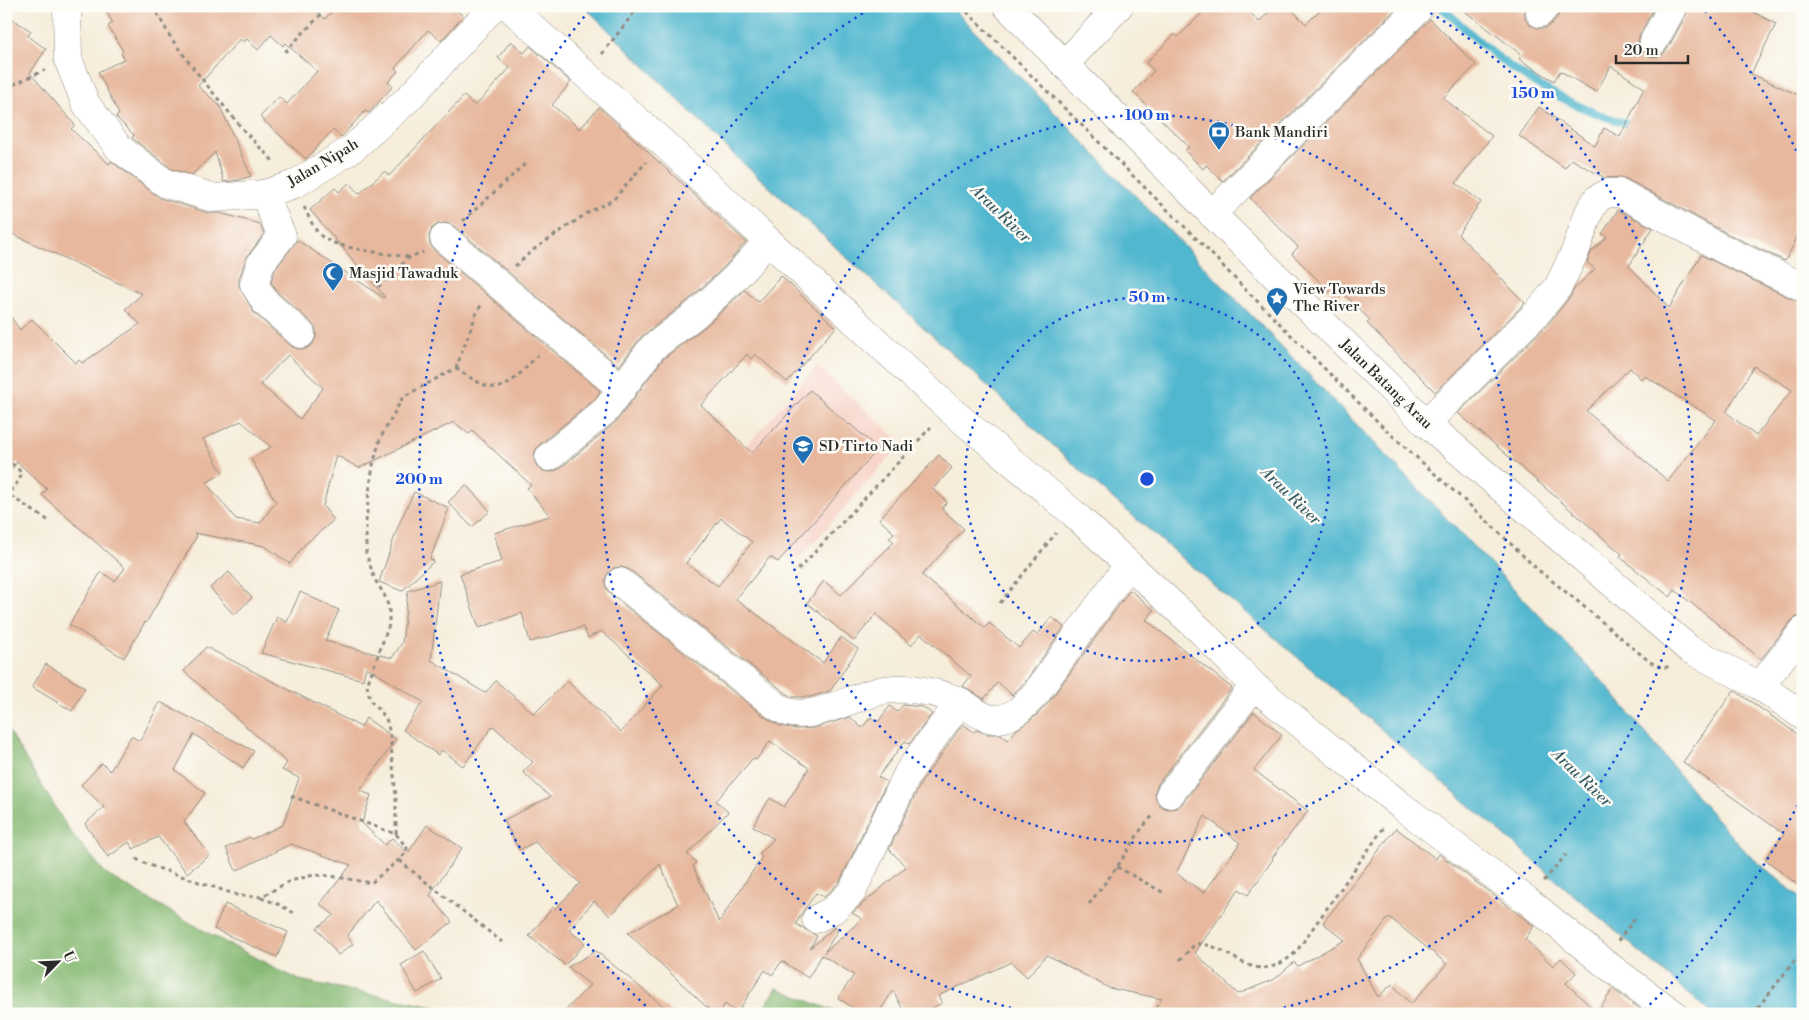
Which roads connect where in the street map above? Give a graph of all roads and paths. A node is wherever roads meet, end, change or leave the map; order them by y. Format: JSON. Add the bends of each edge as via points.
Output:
{"nodes":[{"id":1,"x":67,"y":6,"type":"edge"},
{"id":2,"x":153,"y":6,"type":"edge"},
{"id":3,"x":330,"y":6,"type":"edge"},
{"id":4,"x":494,"y":6,"type":"edge"},
{"id":5,"x":508,"y":6,"type":"edge"},
{"id":6,"x":639,"y":6,"type":"edge"},
{"id":7,"x":961,"y":6,"type":"edge"},
{"id":8,"x":1007,"y":6,"type":"edge"},
{"id":9,"x":1119,"y":6,"type":"edge"},
{"id":10,"x":1421,"y":6,"type":"edge"},
{"id":11,"x":1673,"y":6,"type":"edge"},
{"id":12,"x":616,"y":37,"type":"dead end"},
{"id":13,"x":1654,"y":41,"type":"dead end"},
{"id":14,"x":285,"y":52,"type":"dead end"},
{"id":15,"x":68,"y":59,"type":"junction"},
{"id":16,"x":1065,"y":64,"type":"junction"},
{"id":17,"x":6,"y":88,"type":"edge"},
{"id":18,"x":295,"y":184,"type":"junction"},
{"id":19,"x":264,"y":194,"type":"junction"},
{"id":20,"x":1212,"y":214,"type":"junction"},
{"id":21,"x":444,"y":238,"type":"dead end"},
{"id":22,"x":768,"y":241,"type":"junction"},
{"id":23,"x":410,"y":258,"type":"dead end"},
{"id":24,"x":1803,"y":287,"type":"edge"},
{"id":25,"x":301,"y":334,"type":"dead end"},
{"id":26,"x":557,"y":335,"type":"junction"},
{"id":27,"x":456,"y":368,"type":"dead end"},
{"id":28,"x":622,"y":389,"type":"junction"},
{"id":29,"x":948,"y":408,"type":"junction"},
{"id":30,"x":1426,"y":423,"type":"junction"},
{"id":31,"x":380,"y":440,"type":"dead end"},
{"id":32,"x":549,"y":457,"type":"dead end"},
{"id":33,"x":6,"y":458,"type":"edge"},
{"id":34,"x":1073,"y":513,"type":"junction"},
{"id":35,"x":49,"y":521,"type":"dead end"},
{"id":36,"x":1128,"y":565,"type":"junction"},
{"id":37,"x":798,"y":570,"type":"dead end"},
{"id":38,"x":620,"y":582,"type":"dead end"},
{"id":39,"x":1000,"y":603,"type":"dead end"},
{"id":40,"x":1803,"y":631,"type":"edge"},
{"id":41,"x":1689,"y":649,"type":"junction"},
{"id":42,"x":1254,"y":686,"type":"junction"},
{"id":43,"x":1760,"y":686,"type":"junction"},
{"id":44,"x":960,"y":702,"type":"junction"},
{"id":45,"x":1803,"y":716,"type":"edge"},
{"id":46,"x":1170,"y":794,"type":"joint"},
{"id":47,"x":291,"y":796,"type":"dead end"},
{"id":48,"x":1400,"y":805,"type":"junction"},
{"id":49,"x":396,"y":834,"type":"junction"},
{"id":50,"x":1566,"y":856,"type":"dead end"},
{"id":51,"x":136,"y":859,"type":"dead end"},
{"id":52,"x":400,"y":859,"type":"junction"},
{"id":53,"x":1117,"y":868,"type":"junction"},
{"id":54,"x":1166,"y":894,"type":"dead end"},
{"id":55,"x":261,"y":898,"type":"junction"},
{"id":56,"x":1527,"y":900,"type":"junction"},
{"id":57,"x":1090,"y":904,"type":"dead end"},
{"id":58,"x":296,"y":914,"type":"dead end"},
{"id":59,"x":1637,"y":915,"type":"dead end"},
{"id":60,"x":816,"y":919,"type":"dead end"},
{"id":61,"x":502,"y":942,"type":"dead end"},
{"id":62,"x":1803,"y":950,"type":"edge"},
{"id":63,"x":1180,"y":960,"type":"dead end"},
{"id":64,"x":1603,"y":962,"type":"junction"},
{"id":65,"x":1674,"y":1014,"type":"edge"},
{"id":66,"x":1753,"y":1014,"type":"edge"}],
"edges":[{"from":1,"to":15,"type":"street","name":"Jalan Nipah"},
{"from":2,"to":18,"type":"path","via":[[194,69],[245,132]]},
{"from":3,"to":14,"type":"path"},
{"from":4,"to":18,"type":"street","name":"Jalan Nipah","via":[[409,98],[352,149]]},
{"from":5,"to":22,"type":"street"},
{"from":6,"to":12,"type":"path"},
{"from":7,"to":41,"type":"path","via":[[1384,428],[1537,569],[1650,662],[1663,668],[1675,665]]},
{"from":8,"to":16,"type":"street","name":"Jalan Batang Arau"},
{"from":9,"to":16,"type":"street"},
{"from":10,"to":20,"type":"street"},
{"from":11,"to":13,"type":"street"},
{"from":15,"to":17,"type":"path"},
{"from":15,"to":19,"type":"street","name":"Jalan Nipah","via":[[86,104],[118,148],[165,183],[214,198]]},
{"from":16,"to":20,"type":"street","name":"Jalan Batang Arau"},
{"from":18,"to":19,"type":"street","name":"Jalan Nipah"},
{"from":18,"to":23,"type":"path","via":[[310,221],[324,239]]},
{"from":19,"to":25,"type":"street","via":[[282,236],[261,263],[254,284],[265,302]]},
{"from":20,"to":30,"type":"street","name":"Jalan Batang Arau"},
{"from":21,"to":26,"type":"street"},
{"from":22,"to":28,"type":"street","via":[[736,277],[695,315],[652,348]]},
{"from":22,"to":29,"type":"street"},
{"from":24,"to":30,"type":"street","via":[[1721,248],[1620,193],[1608,193],[1597,199],[1589,212],[1576,252],[1558,287],[1537,313]]},
{"from":26,"to":27,"type":"path","via":[[509,385],[485,386]]},
{"from":26,"to":28,"type":"street"},
{"from":28,"to":32,"type":"street","via":[[606,410]]},
{"from":29,"to":34,"type":"street"},
{"from":29,"to":37,"type":"path"},
{"from":30,"to":41,"type":"street","name":"Jalan Batang Arau"},
{"from":31,"to":49,"type":"path","via":[[369,492],[366,553],[389,608],[389,625],[367,684],[370,700],[386,718],[390,734]]},
{"from":33,"to":35,"type":"path","via":[[22,473],[12,488],[12,497]]},
{"from":34,"to":36,"type":"street"},
{"from":34,"to":39,"type":"path"},
{"from":36,"to":42,"type":"street","via":[[1202,632]]},
{"from":36,"to":44,"type":"street","via":[[1038,692],[1022,708],[997,720],[985,717]]},
{"from":38,"to":44,"type":"street","via":[[787,712],[809,714],[893,689],[930,692]]},
{"from":40,"to":43,"type":"street"},
{"from":41,"to":43,"type":"street","name":"Jalan Batang Arau"},
{"from":42,"to":46,"type":"street"},
{"from":42,"to":48,"type":"street"},
{"from":43,"to":45,"type":"street","name":"Jalan Batang Arau"},
{"from":44,"to":60,"type":"street","via":[[908,773],[852,892],[833,910]]},
{"from":46,"to":53,"type":"path","via":[[1142,828]]},
{"from":47,"to":49,"type":"path"},
{"from":48,"to":56,"type":"street"},
{"from":48,"to":63,"type":"path","via":[[1288,960],[1257,968],[1208,944],[1195,944]]},
{"from":49,"to":52,"type":"path","via":[[407,848]]},
{"from":50,"to":56,"type":"path"},
{"from":51,"to":55,"type":"path","via":[[240,896]]},
{"from":52,"to":55,"type":"path","via":[[371,883],[314,875],[290,881]]},
{"from":52,"to":61,"type":"path"},
{"from":53,"to":54,"type":"path"},
{"from":53,"to":57,"type":"path"},
{"from":55,"to":58,"type":"path"},
{"from":56,"to":64,"type":"street"},
{"from":59,"to":64,"type":"path"},
{"from":62,"to":66,"type":"path"},
{"from":64,"to":65,"type":"street"}]}
